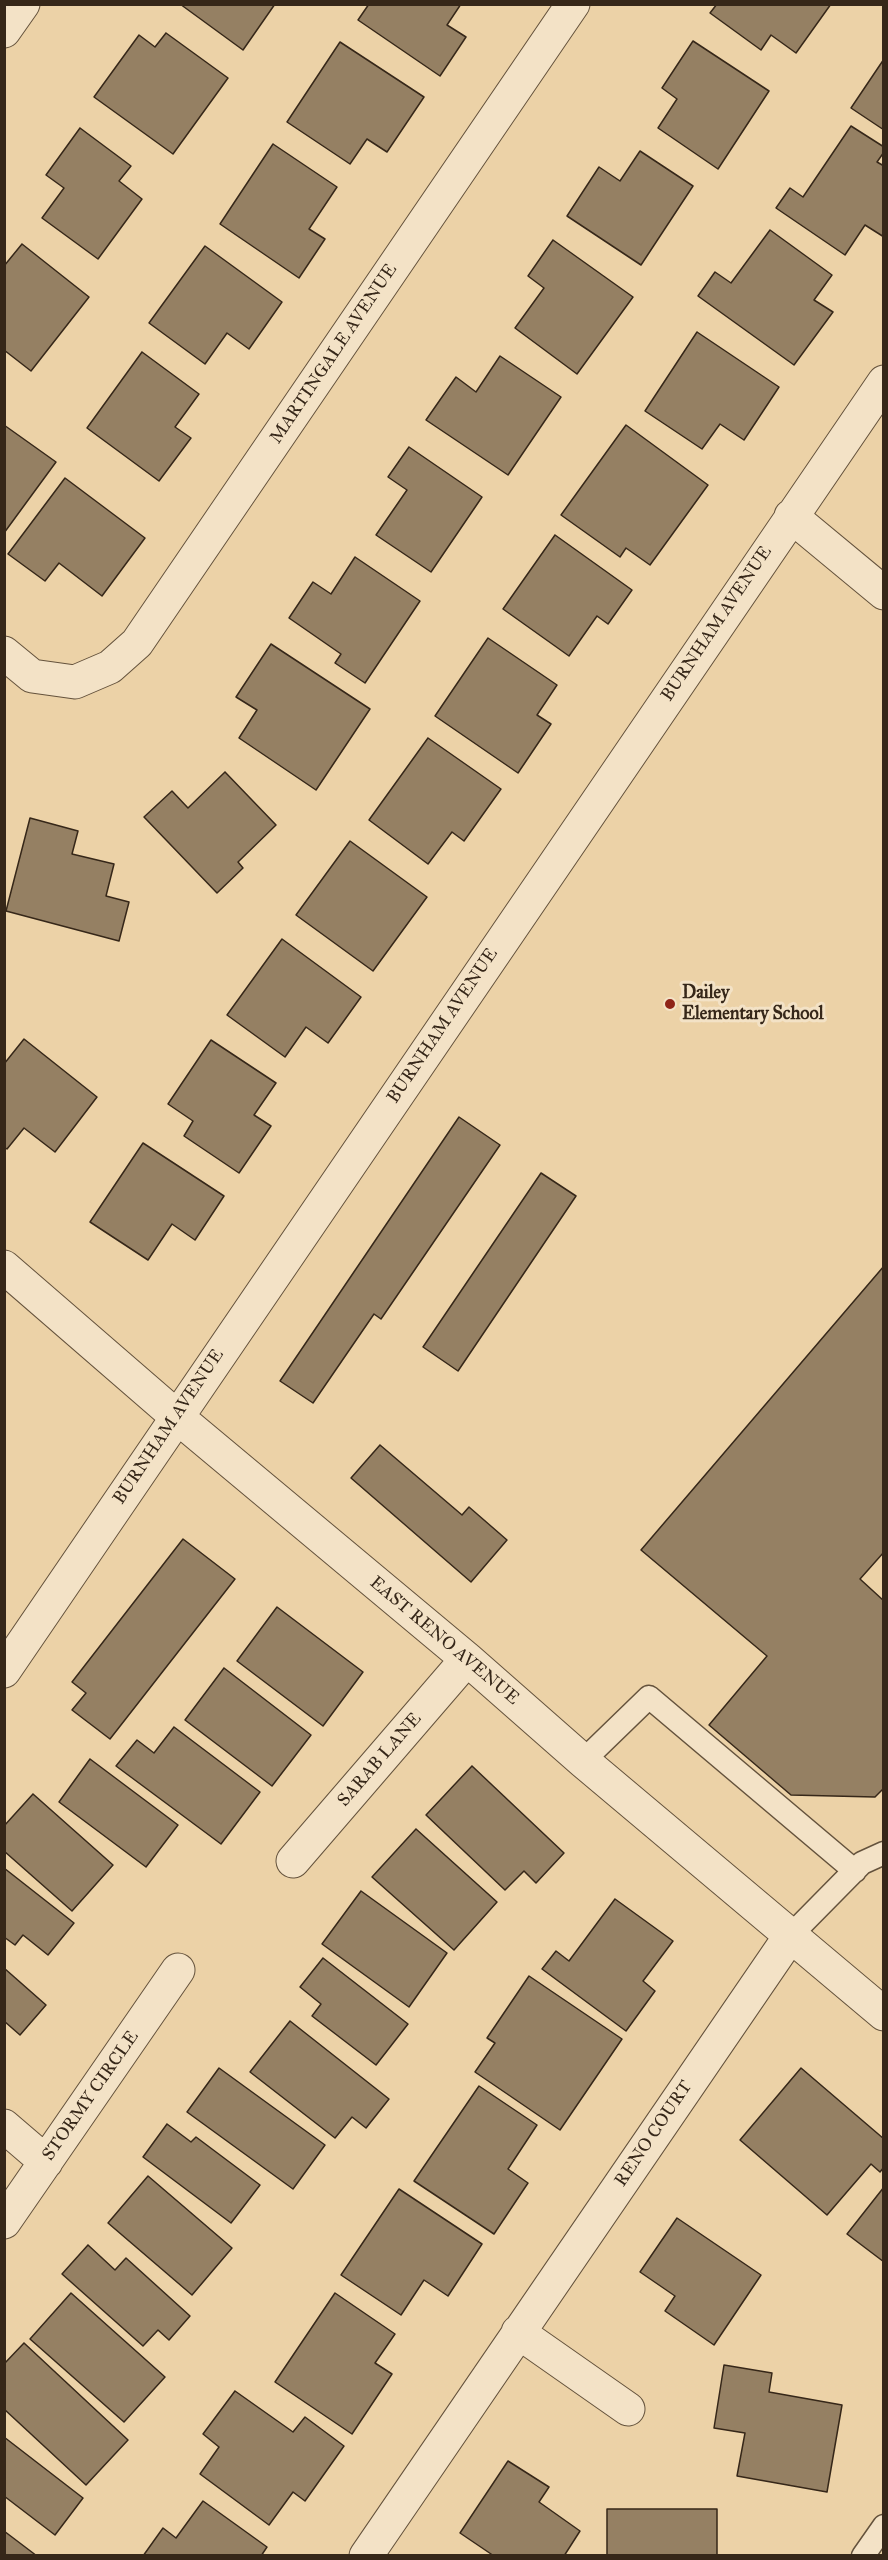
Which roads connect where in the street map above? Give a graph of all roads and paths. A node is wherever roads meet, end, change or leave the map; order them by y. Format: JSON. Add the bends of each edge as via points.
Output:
{"nodes":[{"id":1,"x":23,"y":4,"type":"edge"},
{"id":2,"x":573,"y":4,"type":"edge"},
{"id":3,"x":4,"y":31,"type":"edge"},
{"id":4,"x":884,"y":382,"type":"edge"},
{"id":5,"x":791,"y":516,"type":"junction"},
{"id":6,"x":884,"y":592,"type":"edge"},
{"id":7,"x":4,"y":653,"type":"edge"},
{"id":8,"x":4,"y":1267,"type":"edge"},
{"id":9,"x":176,"y":1416,"type":"junction"},
{"id":10,"x":467,"y":1659,"type":"junction"},
{"id":11,"x":4,"y":1671,"type":"edge"},
{"id":12,"x":583,"y":1761,"type":"junction"},
{"id":13,"x":293,"y":1861,"type":"dead end"},
{"id":14,"x":872,"y":1864,"type":"edge"},
{"id":15,"x":791,"y":1935,"type":"junction"},
{"id":16,"x":178,"y":1970,"type":"dead end"},
{"id":17,"x":884,"y":2014,"type":"edge"},
{"id":18,"x":4,"y":2126,"type":"edge"},
{"id":19,"x":46,"y":2162,"type":"junction"},
{"id":20,"x":4,"y":2222,"type":"edge"},
{"id":21,"x":518,"y":2332,"type":"junction"},
{"id":22,"x":628,"y":2409,"type":"dead end"},
{"id":23,"x":884,"y":2526,"type":"edge"},
{"id":24,"x":366,"y":2556,"type":"edge"},
{"id":25,"x":863,"y":2556,"type":"edge"}],
"edges":[{"from":1,"to":3,"type":"street"},
{"from":2,"to":7,"type":"street","name":"MARTINGALE AVENUE","via":[[137,643],[110,667],[75,682],[32,676]]},
{"from":4,"to":5,"type":"street","name":"BURNHAM AVENUE"},
{"from":5,"to":6,"type":"street"},
{"from":5,"to":9,"type":"street","name":"BURNHAM AVENUE"},
{"from":8,"to":9,"type":"street","name":"EAST RENO AVENUE"},
{"from":9,"to":10,"type":"street","name":"EAST RENO AVENUE"},
{"from":9,"to":11,"type":"street","name":"BURNHAM AVENUE"},
{"from":10,"to":12,"type":"street","name":"EAST RENO AVENUE"},
{"from":10,"to":13,"type":"street","name":"SARAB LANE"},
{"from":12,"to":14,"type":"lane","via":[[649,1696]]},
{"from":12,"to":15,"type":"street","name":"EAST RENO AVENUE"},
{"from":14,"to":15,"type":"lane"},
{"from":15,"to":17,"type":"street","name":"EAST RENO AVENUE"},
{"from":15,"to":21,"type":"street","name":"RENO COURT"},
{"from":16,"to":19,"type":"street","name":"STORMY CIRCLE"},
{"from":18,"to":19,"type":"street"},
{"from":19,"to":20,"type":"street","name":"STORMY CIRCLE"},
{"from":21,"to":22,"type":"street"},
{"from":21,"to":24,"type":"street","name":"RENO COURT"},
{"from":23,"to":25,"type":"lane"}]}
